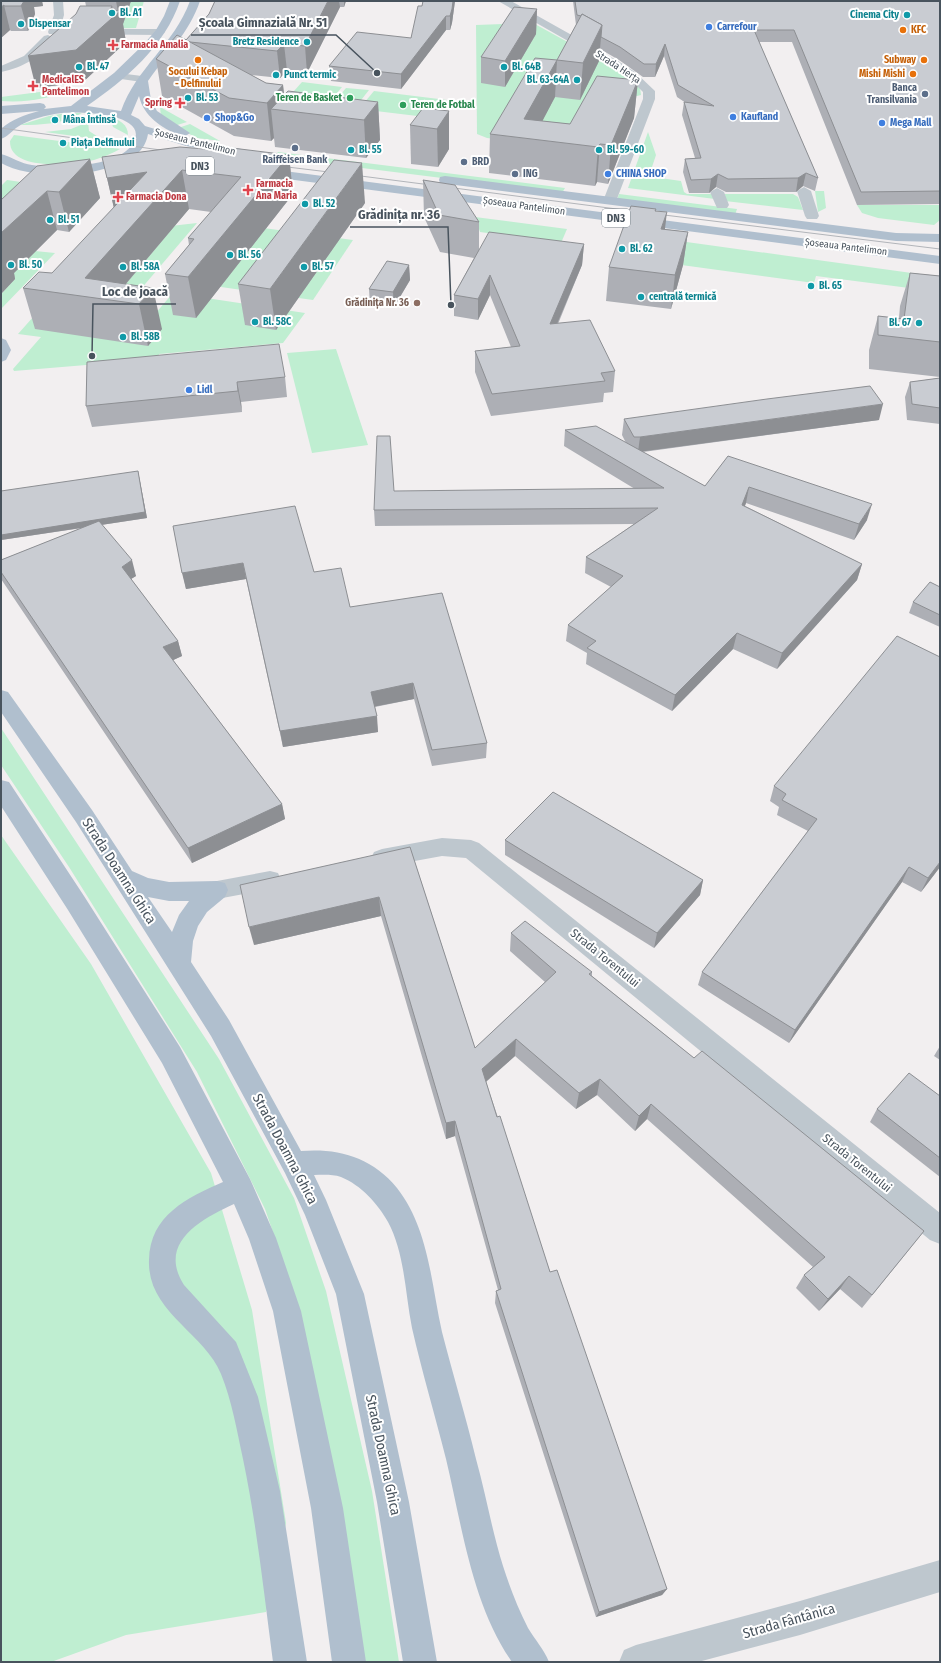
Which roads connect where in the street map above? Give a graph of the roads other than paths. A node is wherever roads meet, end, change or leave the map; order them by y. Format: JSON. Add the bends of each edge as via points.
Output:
{"nodes":[{"id":1,"x":58,"y":1,"type":"edge"},
{"id":2,"x":174,"y":1,"type":"edge"},
{"id":3,"x":195,"y":1,"type":"edge"},
{"id":4,"x":503,"y":1,"type":"edge"},
{"id":5,"x":53,"y":32,"type":"junction"},
{"id":6,"x":160,"y":32,"type":"junction"},
{"id":7,"x":1,"y":69,"type":"edge"},
{"id":8,"x":118,"y":76,"type":"junction"},
{"id":9,"x":142,"y":79,"type":"junction"},
{"id":10,"x":74,"y":109,"type":"junction"},
{"id":11,"x":1,"y":110,"type":"edge"},
{"id":12,"x":1,"y":113,"type":"edge"},
{"id":13,"x":47,"y":113,"type":"junction"},
{"id":14,"x":126,"y":116,"type":"junction"},
{"id":15,"x":140,"y":128,"type":"junction"},
{"id":16,"x":1,"y":135,"type":"edge"},
{"id":17,"x":214,"y":148,"type":"junction"},
{"id":18,"x":269,"y":157,"type":"edge"},
{"id":19,"x":3,"y":159,"type":"edge"},
{"id":20,"x":139,"y":163,"type":"edge"},
{"id":21,"x":108,"y":164,"type":"junction"},
{"id":22,"x":246,"y":170,"type":"edge"},
{"id":23,"x":59,"y":172,"type":"junction"},
{"id":24,"x":1,"y":174,"type":"edge"},
{"id":25,"x":435,"y":178,"type":"dead end"},
{"id":26,"x":41,"y":184,"type":"edge"},
{"id":27,"x":717,"y":192,"type":"edge"},
{"id":28,"x":804,"y":192,"type":"dead end"},
{"id":29,"x":610,"y":201,"type":"junction"},
{"id":30,"x":722,"y":205,"type":"dead end"},
{"id":31,"x":812,"y":216,"type":"dead end"},
{"id":32,"x":940,"y":238,"type":"edge"},
{"id":33,"x":940,"y":260,"type":"edge"},
{"id":34,"x":1,"y":343,"type":"edge"},
{"id":35,"x":1,"y":356,"type":"edge"},
{"id":36,"x":1,"y":697,"type":"edge"},
{"id":37,"x":1,"y":788,"type":"edge"},
{"id":38,"x":364,"y":862,"type":"edge"},
{"id":39,"x":294,"y":875,"type":"edge"},
{"id":40,"x":124,"y":878,"type":"junction"},
{"id":41,"x":217,"y":890,"type":"junction"},
{"id":42,"x":179,"y":964,"type":"junction"},
{"id":43,"x":294,"y":1164,"type":"junction"},
{"id":44,"x":240,"y":1188,"type":"junction"},
{"id":45,"x":940,"y":1230,"type":"edge"},
{"id":46,"x":940,"y":1576,"type":"edge"},
{"id":47,"x":290,"y":1662,"type":"edge"},
{"id":48,"x":349,"y":1662,"type":"edge"},
{"id":49,"x":420,"y":1662,"type":"edge"},
{"id":50,"x":532,"y":1662,"type":"edge"},
{"id":51,"x":636,"y":1662,"type":"edge"}],
"edges":[{"from":1,"to":5,"type":"street","via":[[59,15]]},
{"from":2,"to":6,"type":"main road","via":[[169,19]]},
{"from":3,"to":9,"type":"main road","via":[[186,26]]},
{"from":4,"to":29,"type":"street","name":"Strada Herța","via":[[614,62],[649,91],[649,99]]},
{"from":5,"to":6,"type":"street"},
{"from":5,"to":7,"type":"street","via":[[33,57],[16,66]]},
{"from":6,"to":8,"type":"main road"},
{"from":8,"to":9,"type":"street"},
{"from":8,"to":10,"type":"main road"},
{"from":8,"to":11,"type":"main road","via":[[66,102]]},
{"from":9,"to":14,"type":"main road","via":[[130,98]]},
{"from":9,"to":17,"type":"main road","via":[[143,98],[151,112],[173,128]]},
{"from":10,"to":13,"type":"main road","number":"DN3"},
{"from":10,"to":14,"type":"main road","number":"DN3","via":[[107,111]]},
{"from":12,"to":13,"type":"main road","number":"DN3"},
{"from":13,"to":16,"type":"main road","number":"DN3","via":[[16,124]]},
{"from":14,"to":15,"type":"main road","number":"DN3"},
{"from":15,"to":17,"type":"main road","name":"Șoseaua Pantelimon","number":"DN3"},
{"from":15,"to":21,"type":"main road","via":[[142,136],[137,146]]},
{"from":17,"to":18,"type":"main road","name":"Șoseaua Pantelimon","number":"DN3"},
{"from":19,"to":23,"type":"main road","via":[[26,169]]},
{"from":19,"to":24,"type":"main road","via":[[4,170]]},
{"from":20,"to":21,"type":"main road"},
{"from":21,"to":23,"type":"main road"},
{"from":22,"to":33,"type":"main road","name":"Șoseaua Pantelimon","number":"DN3"},
{"from":23,"to":26,"type":"main road"},
{"from":25,"to":29,"type":"main road","name":"Șoseaua Pantelimon","number":"DN3"},
{"from":27,"to":30,"type":"street"},
{"from":28,"to":31,"type":"street"},
{"from":29,"to":32,"type":"main road","name":"Șoseaua Pantelimon","number":"DN3","via":[[896,237]]},
{"from":34,"to":35,"type":"main road"},
{"from":36,"to":40,"type":"main road","name":"Strada Doamna Ghica"},
{"from":37,"to":44,"type":"main road","via":[[171,1055]]},
{"from":38,"to":45,"type":"street","name":"Strada Torentului","via":[[442,846],[471,849]]},
{"from":39,"to":41,"type":"street"},
{"from":40,"to":41,"type":"main road","via":[[156,891],[175,893]]},
{"from":40,"to":42,"type":"main road","name":"Strada Doamna Ghica"},
{"from":41,"to":42,"type":"main road","via":[[201,901],[189,918],[179,947]]},
{"from":42,"to":43,"type":"main road","name":"Strada Doamna Ghica","via":[[220,1028]]},
{"from":43,"to":49,"type":"main road","name":"Strada Doamna Ghica","via":[[316,1210],[350,1294],[393,1502]]},
{"from":43,"to":50,"type":"main road","via":[[335,1162],[350,1168],[367,1178],[387,1197],[402,1220],[412,1242],[423,1310],[494,1590],[519,1647]]},
{"from":44,"to":47,"type":"main road","via":[[190,1212],[174,1226],[164,1246],[163,1265],[168,1287],[227,1355],[242,1389],[269,1513]]},
{"from":44,"to":48,"type":"main road","via":[[262,1238],[287,1311],[327,1508]]},
{"from":46,"to":51,"type":"street","name":"Strada Fântânica","via":[[800,1618]]}]}
